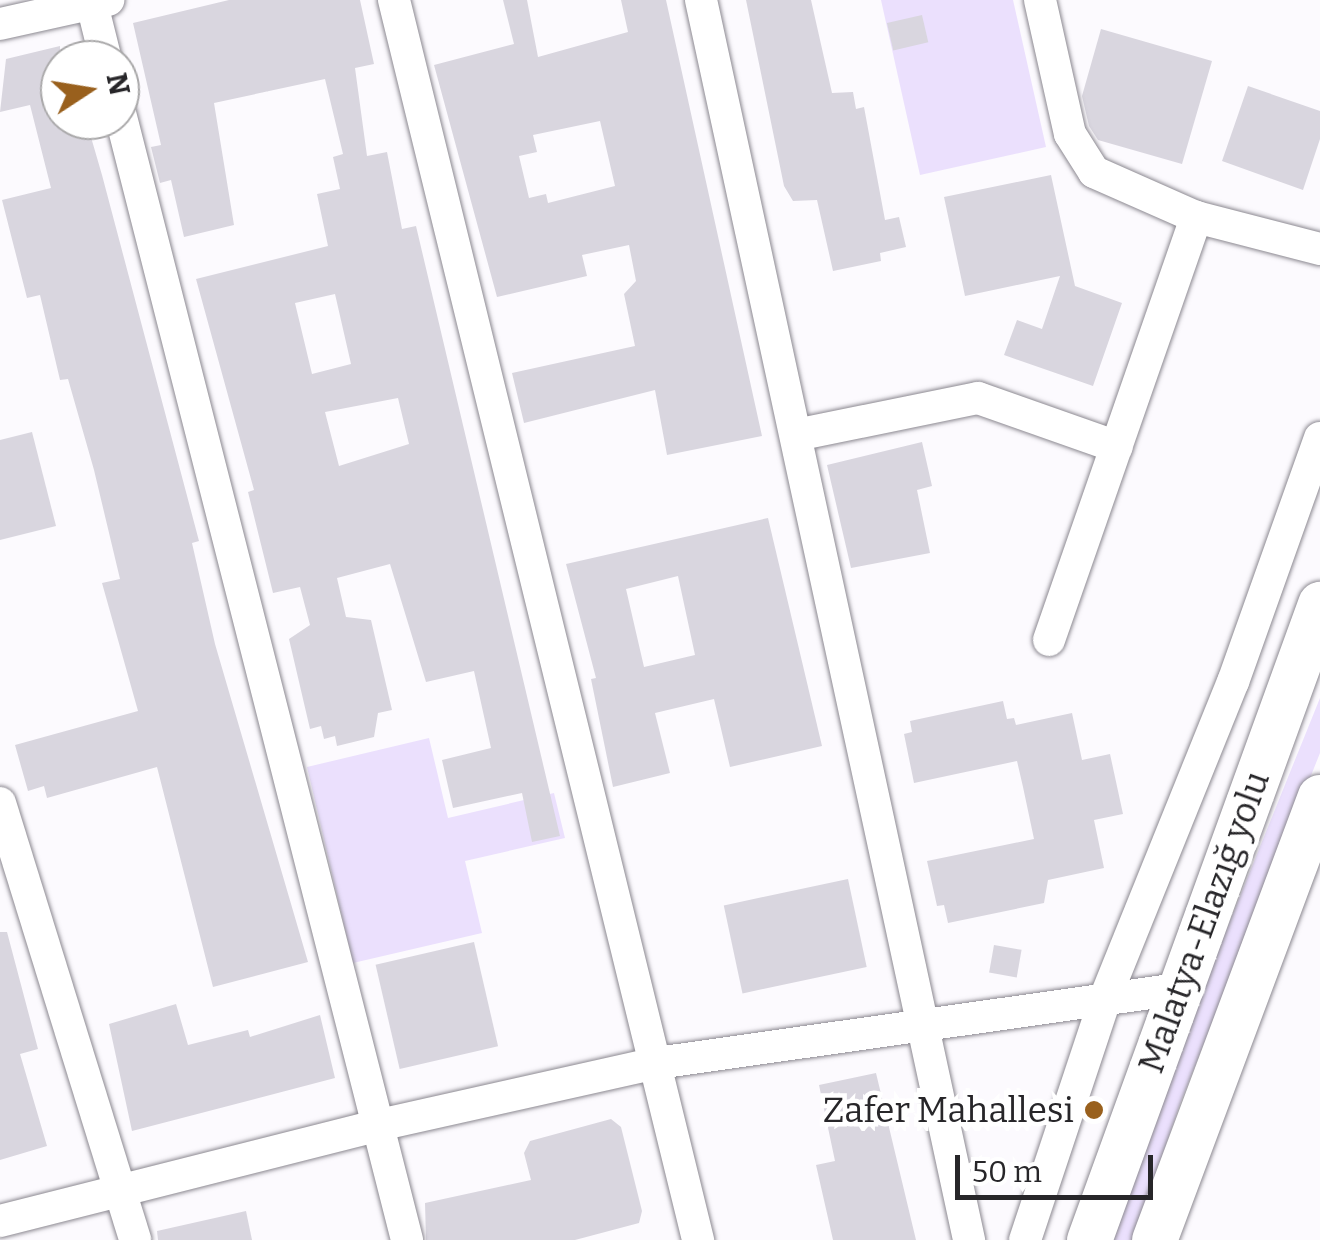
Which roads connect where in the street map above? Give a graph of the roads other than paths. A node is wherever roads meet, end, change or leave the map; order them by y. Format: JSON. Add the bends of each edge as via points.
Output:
{"nodes":[{"id":1,"x":394,"y":0,"type":"edge"},
{"id":2,"x":701,"y":0,"type":"edge"},
{"id":3,"x":1040,"y":0,"type":"edge"},
{"id":4,"x":100,"y":2,"type":"edge"},
{"id":5,"x":0,"y":24,"type":"edge"},
{"id":6,"x":104,"y":40,"type":"edge"},
{"id":7,"x":127,"y":140,"type":"edge"},
{"id":8,"x":1196,"y":218,"type":"junction"},
{"id":9,"x":1320,"y":249,"type":"edge"},
{"id":10,"x":796,"y":435,"type":"junction"},
{"id":11,"x":1320,"y":438,"type":"edge"},
{"id":12,"x":1118,"y":448,"type":"junction"},
{"id":13,"x":1320,"y":604,"type":"edge"},
{"id":14,"x":1050,"y":640,"type":"dead end"},
{"id":15,"x":1320,"y":797,"type":"edge"},
{"id":16,"x":0,"y":802,"type":"edge"},
{"id":17,"x":1178,"y":989,"type":"junction"},
{"id":18,"x":1106,"y":996,"type":"junction"},
{"id":19,"x":922,"y":1021,"type":"junction"},
{"id":20,"x":657,"y":1064,"type":"junction"},
{"id":21,"x":379,"y":1125,"type":"junction"},
{"id":22,"x":121,"y":1188,"type":"junction"},
{"id":23,"x":0,"y":1222,"type":"edge"},
{"id":24,"x":135,"y":1240,"type":"edge"},
{"id":25,"x":407,"y":1240,"type":"edge"},
{"id":26,"x":698,"y":1240,"type":"edge"},
{"id":27,"x":970,"y":1240,"type":"edge"},
{"id":28,"x":1026,"y":1240,"type":"edge"},
{"id":29,"x":1089,"y":1240,"type":"edge"},
{"id":30,"x":1154,"y":1240,"type":"edge"}],
"edges":[{"from":1,"to":20,"type":"street"},
{"from":2,"to":10,"type":"street"},
{"from":3,"to":8,"type":"street","via":[[1070,134],[1094,172]]},
{"from":4,"to":5,"type":"street"},
{"from":4,"to":6,"type":"street"},
{"from":7,"to":21,"type":"street"},
{"from":8,"to":9,"type":"street"},
{"from":8,"to":12,"type":"street"},
{"from":10,"to":12,"type":"street","via":[[978,398]]},
{"from":10,"to":19,"type":"street"},
{"from":11,"to":18,"type":"street","via":[[1232,682]]},
{"from":12,"to":14,"type":"street"},
{"from":13,"to":17,"type":"highway","name":"Malatya-Elazığ yolu"},
{"from":15,"to":30,"type":"highway"},
{"from":16,"to":22,"type":"street"},
{"from":17,"to":18,"type":"street"},
{"from":17,"to":29,"type":"highway","name":"Malatya-Elazığ yolu"},
{"from":18,"to":19,"type":"street"},
{"from":18,"to":28,"type":"street"},
{"from":19,"to":20,"type":"street"},
{"from":19,"to":27,"type":"street"},
{"from":20,"to":21,"type":"street"},
{"from":20,"to":26,"type":"street"},
{"from":21,"to":22,"type":"street"},
{"from":21,"to":25,"type":"street"},
{"from":22,"to":23,"type":"street"},
{"from":22,"to":24,"type":"street"}]}
